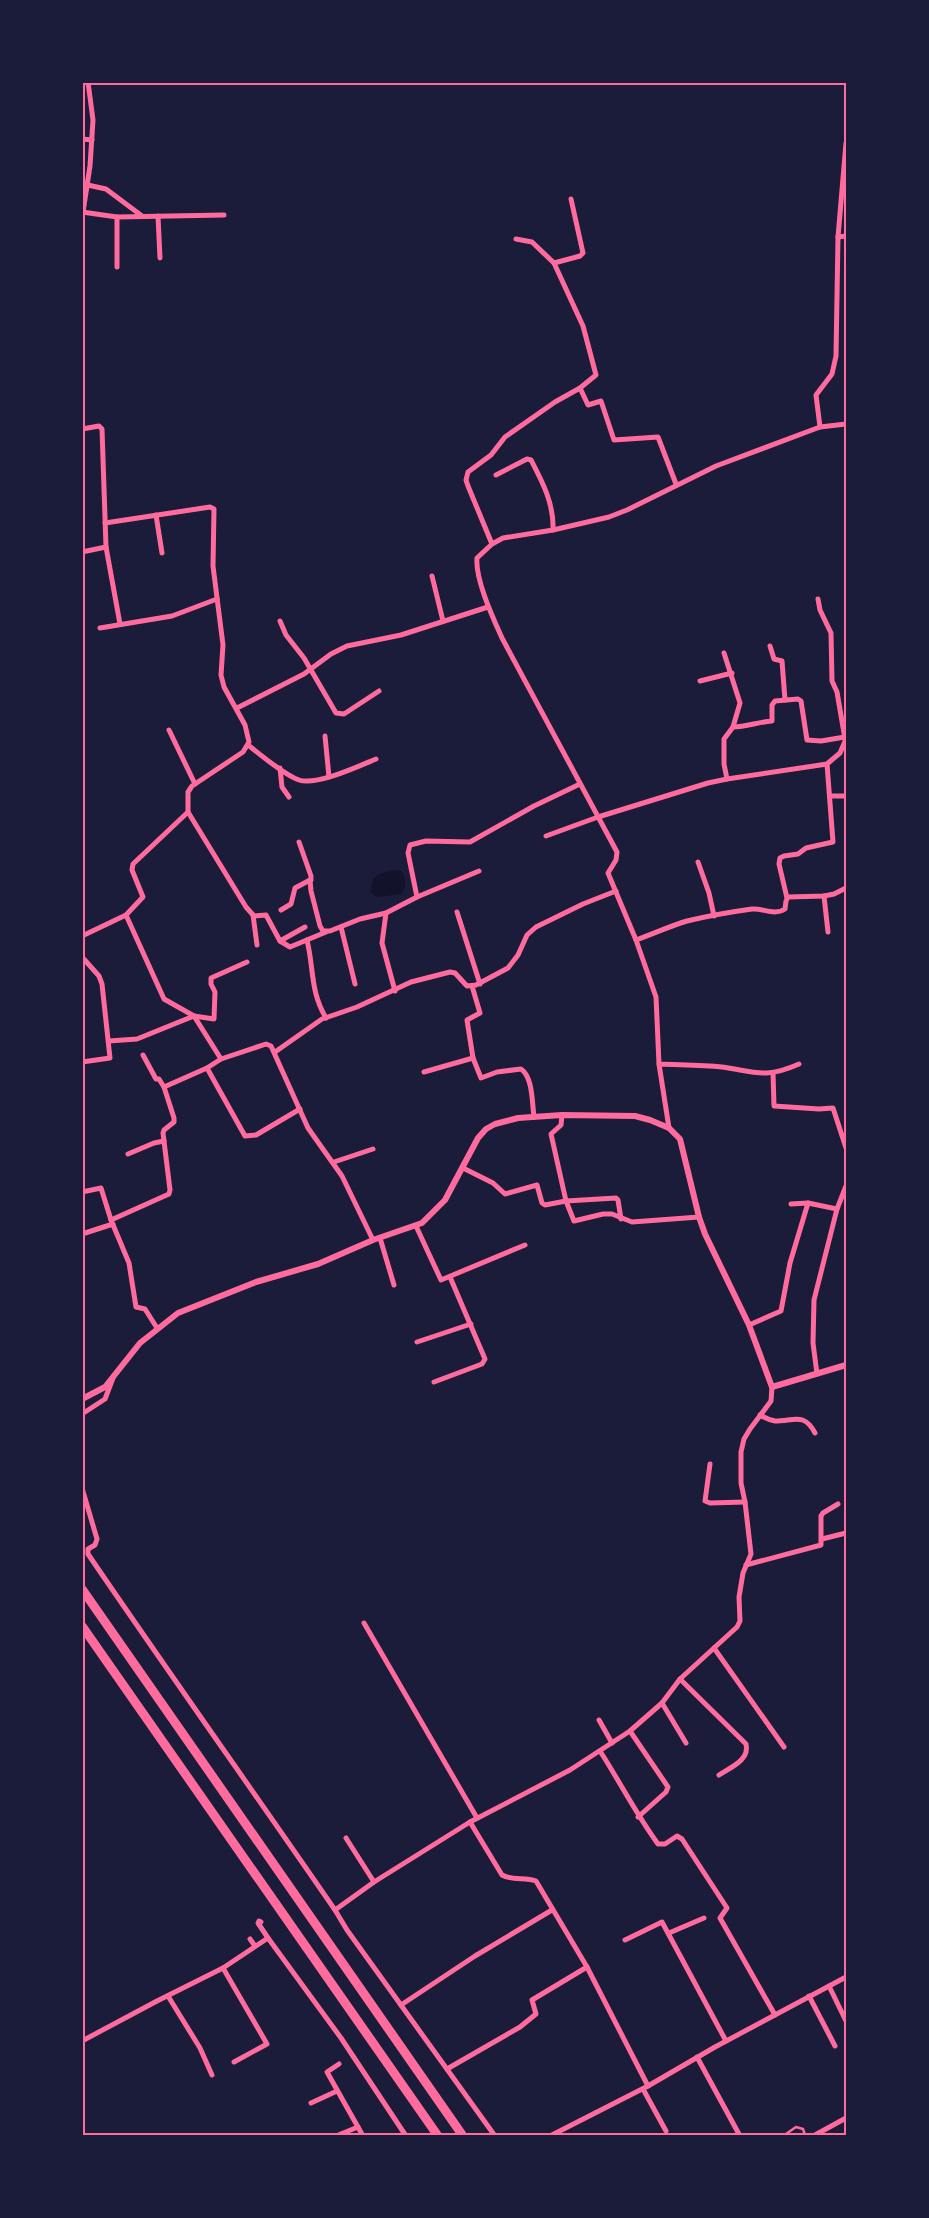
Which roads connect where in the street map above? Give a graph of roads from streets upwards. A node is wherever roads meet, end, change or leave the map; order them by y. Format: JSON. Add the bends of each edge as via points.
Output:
{"nodes":[{"id":1,"x":88,"y":82,"type":"edge"},
{"id":2,"x":82,"y":139,"type":"edge"},
{"id":3,"x":92,"y":140,"type":"junction"},
{"id":4,"x":846,"y":143,"type":"edge"},
{"id":5,"x":84,"y":184,"type":"edge"},
{"id":6,"x":571,"y":199,"type":"dead end"},
{"id":7,"x":83,"y":212,"type":"edge"},
{"id":8,"x":224,"y":215,"type":"dead end"},
{"id":9,"x":117,"y":216,"type":"junction"},
{"id":10,"x":142,"y":216,"type":"junction"},
{"id":11,"x":158,"y":216,"type":"junction"},
{"id":12,"x":846,"y":236,"type":"edge"},
{"id":13,"x":838,"y":237,"type":"junction"},
{"id":14,"x":516,"y":239,"type":"dead end"},
{"id":15,"x":160,"y":258,"type":"dead end"},
{"id":16,"x":554,"y":263,"type":"junction"},
{"id":17,"x":117,"y":267,"type":"dead end"},
{"id":18,"x":580,"y":388,"type":"junction"},
{"id":19,"x":846,"y":424,"type":"edge"},
{"id":20,"x":820,"y":427,"type":"junction"},
{"id":21,"x":82,"y":429,"type":"edge"},
{"id":22,"x":496,"y":475,"type":"dead end"},
{"id":23,"x":676,"y":484,"type":"junction"},
{"id":24,"x":156,"y":515,"type":"junction"},
{"id":25,"x":105,"y":523,"type":"junction"},
{"id":26,"x":553,"y":530,"type":"junction"},
{"id":27,"x":492,"y":544,"type":"junction"},
{"id":28,"x":106,"y":547,"type":"junction"},
{"id":29,"x":82,"y":552,"type":"edge"},
{"id":30,"x":162,"y":553,"type":"dead end"},
{"id":31,"x":432,"y":576,"type":"dead end"},
{"id":32,"x":818,"y":599,"type":"dead end"},
{"id":33,"x":218,"y":602,"type":"junction"},
{"id":34,"x":488,"y":606,"type":"junction"},
{"id":35,"x":280,"y":621,"type":"dead end"},
{"id":36,"x":443,"y":621,"type":"junction"},
{"id":37,"x":120,"y":624,"type":"junction"},
{"id":38,"x":100,"y":628,"type":"dead end"},
{"id":39,"x":770,"y":646,"type":"dead end"},
{"id":40,"x":724,"y":653,"type":"dead end"},
{"id":41,"x":310,"y":671,"type":"junction"},
{"id":42,"x":732,"y":673,"type":"junction"},
{"id":43,"x":700,"y":681,"type":"dead end"},
{"id":44,"x":380,"y":691,"type":"dead end"},
{"id":45,"x":784,"y":700,"type":"junction"},
{"id":46,"x":237,"y":708,"type":"junction"},
{"id":47,"x":733,"y":727,"type":"junction"},
{"id":48,"x":169,"y":730,"type":"dead end"},
{"id":49,"x":325,"y":736,"type":"dead end"},
{"id":50,"x":846,"y":739,"type":"edge"},
{"id":51,"x":248,"y":745,"type":"junction"},
{"id":52,"x":376,"y":759,"type":"dead end"},
{"id":53,"x":827,"y":764,"type":"junction"},
{"id":54,"x":280,"y":768,"type":"junction"},
{"id":55,"x":329,"y":778,"type":"junction"},
{"id":56,"x":727,"y":779,"type":"junction"},
{"id":57,"x":195,"y":784,"type":"junction"},
{"id":58,"x":580,"y":784,"type":"junction"},
{"id":59,"x":830,"y":796,"type":"junction"},
{"id":60,"x":846,"y":796,"type":"edge"},
{"id":61,"x":289,"y":797,"type":"dead end"},
{"id":62,"x":188,"y":812,"type":"junction"},
{"id":63,"x":598,"y":817,"type":"junction"},
{"id":64,"x":546,"y":836,"type":"dead end"},
{"id":65,"x":299,"y":842,"type":"dead end"},
{"id":66,"x":698,"y":862,"type":"dead end"},
{"id":67,"x":479,"y":871,"type":"dead end"},
{"id":68,"x":311,"y":880,"type":"junction"},
{"id":69,"x":846,"y":888,"type":"edge"},
{"id":70,"x":616,"y":891,"type":"junction"},
{"id":71,"x":417,"y":896,"type":"junction"},
{"id":72,"x":824,"y":896,"type":"junction"},
{"id":73,"x":787,"y":898,"type":"junction"},
{"id":74,"x":281,"y":910,"type":"dead end"},
{"id":75,"x":457,"y":912,"type":"dead end"},
{"id":76,"x":386,"y":913,"type":"junction"},
{"id":77,"x":126,"y":915,"type":"junction"},
{"id":78,"x":253,"y":915,"type":"junction"},
{"id":79,"x":714,"y":916,"type":"junction"},
{"id":80,"x":305,"y":927,"type":"dead end"},
{"id":81,"x":341,"y":928,"type":"junction"},
{"id":82,"x":326,"y":932,"type":"junction"},
{"id":83,"x":828,"y":932,"type":"dead end"},
{"id":84,"x":82,"y":936,"type":"edge"},
{"id":85,"x":306,"y":940,"type":"junction"},
{"id":86,"x":636,"y":940,"type":"junction"},
{"id":87,"x":280,"y":941,"type":"junction"},
{"id":88,"x":257,"y":945,"type":"dead end"},
{"id":89,"x":82,"y":957,"type":"edge"},
{"id":90,"x":247,"y":962,"type":"dead end"},
{"id":91,"x":355,"y":984,"type":"dead end"},
{"id":92,"x":480,"y":984,"type":"junction"},
{"id":93,"x":472,"y":986,"type":"junction"},
{"id":94,"x":394,"y":991,"type":"junction"},
{"id":95,"x":194,"y":1016,"type":"junction"},
{"id":96,"x":326,"y":1018,"type":"junction"},
{"id":97,"x":109,"y":1041,"type":"junction"},
{"id":98,"x":275,"y":1052,"type":"junction"},
{"id":99,"x":143,"y":1055,"type":"dead end"},
{"id":100,"x":473,"y":1058,"type":"junction"},
{"id":101,"x":221,"y":1059,"type":"junction"},
{"id":102,"x":82,"y":1062,"type":"edge"},
{"id":103,"x":659,"y":1064,"type":"junction"},
{"id":104,"x":799,"y":1064,"type":"dead end"},
{"id":105,"x":207,"y":1068,"type":"junction"},
{"id":106,"x":424,"y":1072,"type":"dead end"},
{"id":107,"x":773,"y":1073,"type":"junction"},
{"id":108,"x":164,"y":1087,"type":"junction"},
{"id":109,"x":300,"y":1109,"type":"junction"},
{"id":110,"x":562,"y":1115,"type":"junction"},
{"id":111,"x":534,"y":1117,"type":"junction"},
{"id":112,"x":669,"y":1128,"type":"junction"},
{"id":113,"x":164,"y":1141,"type":"junction"},
{"id":114,"x":373,"y":1148,"type":"dead end"},
{"id":115,"x":846,"y":1148,"type":"edge"},
{"id":116,"x":128,"y":1154,"type":"dead end"},
{"id":117,"x":334,"y":1162,"type":"junction"},
{"id":118,"x":463,"y":1168,"type":"junction"},
{"id":119,"x":846,"y":1186,"type":"edge"},
{"id":120,"x":82,"y":1192,"type":"edge"},
{"id":121,"x":566,"y":1201,"type":"junction"},
{"id":122,"x":808,"y":1203,"type":"junction"},
{"id":123,"x":791,"y":1204,"type":"dead end"},
{"id":124,"x":835,"y":1209,"type":"junction"},
{"id":125,"x":699,"y":1217,"type":"junction"},
{"id":126,"x":621,"y":1219,"type":"junction"},
{"id":127,"x":112,"y":1222,"type":"junction"},
{"id":128,"x":416,"y":1226,"type":"junction"},
{"id":129,"x":82,"y":1234,"type":"edge"},
{"id":130,"x":380,"y":1238,"type":"junction"},
{"id":131,"x":373,"y":1240,"type":"junction"},
{"id":132,"x":525,"y":1245,"type":"dead end"},
{"id":133,"x":450,"y":1277,"type":"junction"},
{"id":134,"x":394,"y":1284,"type":"dead end"},
{"id":135,"x":471,"y":1324,"type":"junction"},
{"id":136,"x":748,"y":1325,"type":"junction"},
{"id":137,"x":157,"y":1328,"type":"junction"},
{"id":138,"x":417,"y":1342,"type":"dead end"},
{"id":139,"x":846,"y":1365,"type":"edge"},
{"id":140,"x":818,"y":1374,"type":"junction"},
{"id":141,"x":113,"y":1378,"type":"junction"},
{"id":142,"x":434,"y":1382,"type":"dead end"},
{"id":143,"x":772,"y":1387,"type":"junction"},
{"id":144,"x":82,"y":1399,"type":"edge"},
{"id":145,"x":82,"y":1414,"type":"edge"},
{"id":146,"x":760,"y":1415,"type":"junction"},
{"id":147,"x":815,"y":1432,"type":"dead end"},
{"id":148,"x":710,"y":1464,"type":"dead end"},
{"id":149,"x":82,"y":1488,"type":"edge"},
{"id":150,"x":745,"y":1502,"type":"junction"},
{"id":151,"x":838,"y":1504,"type":"dead end"},
{"id":152,"x":846,"y":1533,"type":"edge"},
{"id":153,"x":822,"y":1540,"type":"junction"},
{"id":154,"x":746,"y":1565,"type":"junction"},
{"id":155,"x":82,"y":1589,"type":"edge"},
{"id":156,"x":364,"y":1623,"type":"dead end"},
{"id":157,"x":82,"y":1626,"type":"edge"},
{"id":158,"x":714,"y":1648,"type":"junction"},
{"id":159,"x":680,"y":1679,"type":"junction"},
{"id":160,"x":662,"y":1703,"type":"junction"},
{"id":161,"x":599,"y":1720,"type":"dead end"},
{"id":162,"x":630,"y":1731,"type":"junction"},
{"id":163,"x":612,"y":1743,"type":"junction"},
{"id":164,"x":686,"y":1743,"type":"dead end"},
{"id":165,"x":784,"y":1747,"type":"dead end"},
{"id":166,"x":600,"y":1751,"type":"junction"},
{"id":167,"x":719,"y":1774,"type":"dead end"},
{"id":168,"x":638,"y":1817,"type":"junction"},
{"id":169,"x":477,"y":1818,"type":"junction"},
{"id":170,"x":470,"y":1822,"type":"junction"},
{"id":171,"x":346,"y":1838,"type":"dead end"},
{"id":172,"x":374,"y":1882,"type":"junction"},
{"id":173,"x":335,"y":1910,"type":"junction"},
{"id":174,"x":552,"y":1910,"type":"junction"},
{"id":175,"x":704,"y":1918,"type":"dead end"},
{"id":176,"x":260,"y":1922,"type":"dead end"},
{"id":177,"x":669,"y":1933,"type":"junction"},
{"id":178,"x":268,"y":1938,"type":"junction"},
{"id":179,"x":250,"y":1939,"type":"dead end"},
{"id":180,"x":625,"y":1940,"type":"dead end"},
{"id":181,"x":255,"y":1946,"type":"junction"},
{"id":182,"x":587,"y":1967,"type":"junction"},
{"id":183,"x":223,"y":1968,"type":"junction"},
{"id":184,"x":846,"y":1977,"type":"edge"},
{"id":185,"x":829,"y":1986,"type":"junction"},
{"id":186,"x":168,"y":1996,"type":"junction"},
{"id":187,"x":809,"y":1996,"type":"junction"},
{"id":188,"x":401,"y":2005,"type":"junction"},
{"id":189,"x":775,"y":2015,"type":"junction"},
{"id":190,"x":846,"y":2021,"type":"edge"},
{"id":191,"x":82,"y":2041,"type":"edge"},
{"id":192,"x":726,"y":2041,"type":"junction"},
{"id":193,"x":835,"y":2046,"type":"dead end"},
{"id":194,"x":697,"y":2057,"type":"junction"},
{"id":195,"x":234,"y":2062,"type":"dead end"},
{"id":196,"x":339,"y":2064,"type":"dead end"},
{"id":197,"x":447,"y":2069,"type":"junction"},
{"id":198,"x":212,"y":2075,"type":"dead end"},
{"id":199,"x":648,"y":2086,"type":"junction"},
{"id":200,"x":643,"y":2089,"type":"junction"},
{"id":201,"x":336,"y":2091,"type":"junction"},
{"id":202,"x":311,"y":2103,"type":"dead end"},
{"id":203,"x":846,"y":2118,"type":"edge"},
{"id":204,"x":358,"y":2128,"type":"junction"},
{"id":205,"x":666,"y":2131,"type":"dead end"},
{"id":206,"x":815,"y":2135,"type":"edge"},
{"id":207,"x":336,"y":2136,"type":"edge"},
{"id":208,"x":363,"y":2136,"type":"edge"},
{"id":209,"x":406,"y":2136,"type":"edge"},
{"id":210,"x":438,"y":2136,"type":"edge"},
{"id":211,"x":463,"y":2136,"type":"edge"},
{"id":212,"x":495,"y":2136,"type":"edge"},
{"id":213,"x":550,"y":2136,"type":"edge"},
{"id":214,"x":740,"y":2136,"type":"edge"}],
"edges":[{"from":1,"to":3,"type":"street"},
{"from":2,"to":3,"type":"street"},
{"from":3,"to":5,"type":"street"},
{"from":4,"to":13,"type":"street"},
{"from":5,"to":7,"type":"street"},
{"from":5,"to":10,"type":"street","via":[[106,189]]},
{"from":6,"to":16,"type":"street","via":[[583,253]]},
{"from":7,"to":9,"type":"street"},
{"from":8,"to":11,"type":"street"},
{"from":9,"to":10,"type":"street"},
{"from":9,"to":17,"type":"street"},
{"from":10,"to":11,"type":"street"},
{"from":11,"to":15,"type":"street"},
{"from":12,"to":13,"type":"street"},
{"from":13,"to":20,"type":"street","via":[[836,356],[832,374],[816,395]]},
{"from":14,"to":16,"type":"street","via":[[532,242]]},
{"from":16,"to":18,"type":"street","via":[[583,326],[596,373]]},
{"from":18,"to":23,"type":"street","via":[[588,404],[601,400],[614,440],[658,437]]},
{"from":18,"to":27,"type":"street","via":[[505,437],[492,455],[468,472],[468,486]]},
{"from":19,"to":20,"type":"street"},
{"from":20,"to":23,"type":"street"},
{"from":21,"to":25,"type":"street","via":[[99,426],[102,429]]},
{"from":22,"to":26,"type":"street","via":[[531,460],[548,494]]},
{"from":23,"to":26,"type":"street","via":[[627,510]]},
{"from":24,"to":25,"type":"street"},
{"from":24,"to":30,"type":"street"},
{"from":24,"to":33,"type":"street","via":[[214,509],[213,566]]},
{"from":25,"to":28,"type":"street"},
{"from":26,"to":27,"type":"street","via":[[510,536]]},
{"from":27,"to":34,"type":"street","via":[[479,555],[477,562]]},
{"from":28,"to":29,"type":"street"},
{"from":28,"to":37,"type":"street"},
{"from":31,"to":36,"type":"street"},
{"from":32,"to":50,"type":"street","via":[[831,633],[832,681]]},
{"from":33,"to":37,"type":"street","via":[[172,616]]},
{"from":33,"to":46,"type":"street","via":[[223,645],[221,675],[224,687]]},
{"from":34,"to":36,"type":"street"},
{"from":34,"to":58,"type":"street"},
{"from":35,"to":41,"type":"street"},
{"from":36,"to":41,"type":"street","via":[[401,635],[347,646]]},
{"from":37,"to":38,"type":"street"},
{"from":39,"to":45,"type":"street","via":[[774,659],[782,661]]},
{"from":40,"to":42,"type":"street"},
{"from":41,"to":44,"type":"street","via":[[340,715]]},
{"from":41,"to":46,"type":"street"},
{"from":42,"to":43,"type":"street"},
{"from":42,"to":47,"type":"street","via":[[740,703]]},
{"from":45,"to":47,"type":"street","via":[[773,703],[772,721]]},
{"from":45,"to":50,"type":"street","via":[[801,701],[807,740]]},
{"from":46,"to":51,"type":"street"},
{"from":47,"to":56,"type":"street","via":[[724,742]]},
{"from":48,"to":57,"type":"street"},
{"from":49,"to":55,"type":"street"},
{"from":50,"to":53,"type":"street","via":[[840,753]]},
{"from":51,"to":54,"type":"street"},
{"from":51,"to":57,"type":"street","via":[[243,752]]},
{"from":52,"to":55,"type":"street"},
{"from":53,"to":56,"type":"street"},
{"from":53,"to":59,"type":"street"},
{"from":54,"to":55,"type":"street","via":[[299,780]]},
{"from":54,"to":61,"type":"street","via":[[282,787]]},
{"from":56,"to":63,"type":"street"},
{"from":57,"to":62,"type":"street","via":[[188,792]]},
{"from":58,"to":63,"type":"street"},
{"from":58,"to":71,"type":"street","via":[[470,842],[426,841],[410,845],[408,853]]},
{"from":59,"to":60,"type":"street"},
{"from":59,"to":73,"type":"street","via":[[832,843],[780,858]]},
{"from":62,"to":77,"type":"street","via":[[133,864],[132,870],[143,897]]},
{"from":62,"to":78,"type":"street"},
{"from":63,"to":64,"type":"street"},
{"from":63,"to":70,"type":"street","via":[[617,852],[608,872]]},
{"from":65,"to":68,"type":"street"},
{"from":66,"to":79,"type":"street","via":[[710,893]]},
{"from":67,"to":71,"type":"street"},
{"from":68,"to":74,"type":"street","via":[[295,888],[291,904]]},
{"from":68,"to":82,"type":"street","via":[[320,926]]},
{"from":69,"to":72,"type":"street"},
{"from":70,"to":86,"type":"street"},
{"from":70,"to":92,"type":"street","via":[[536,927],[527,935],[512,964]]},
{"from":71,"to":76,"type":"street"},
{"from":72,"to":73,"type":"street"},
{"from":72,"to":83,"type":"street"},
{"from":73,"to":79,"type":"street","via":[[782,911],[755,909]]},
{"from":75,"to":92,"type":"street"},
{"from":76,"to":81,"type":"street","via":[[360,919]]},
{"from":76,"to":94,"type":"street","via":[[382,943]]},
{"from":77,"to":84,"type":"street"},
{"from":77,"to":95,"type":"street","via":[[164,998]]},
{"from":78,"to":87,"type":"street","via":[[266,915]]},
{"from":78,"to":88,"type":"street"},
{"from":79,"to":86,"type":"street"},
{"from":80,"to":87,"type":"street"},
{"from":81,"to":82,"type":"street"},
{"from":81,"to":91,"type":"street"},
{"from":82,"to":85,"type":"street"},
{"from":85,"to":87,"type":"street","via":[[290,947]]},
{"from":85,"to":96,"type":"street","via":[[315,996]]},
{"from":86,"to":103,"type":"street","via":[[656,996]]},
{"from":89,"to":97,"type":"street","via":[[102,984]]},
{"from":90,"to":95,"type":"street","via":[[212,978],[214,1019]]},
{"from":92,"to":93,"type":"street"},
{"from":93,"to":94,"type":"street","via":[[464,985],[455,973],[450,972],[411,982]]},
{"from":93,"to":100,"type":"street","via":[[480,1013],[467,1020]]},
{"from":94,"to":96,"type":"street"},
{"from":95,"to":97,"type":"street","via":[[137,1039]]},
{"from":95,"to":101,"type":"street"},
{"from":96,"to":98,"type":"street"},
{"from":97,"to":102,"type":"street","via":[[110,1058]]},
{"from":98,"to":101,"type":"street","via":[[266,1044]]},
{"from":98,"to":109,"type":"street"},
{"from":99,"to":108,"type":"street"},
{"from":100,"to":106,"type":"street"},
{"from":100,"to":111,"type":"street","via":[[482,1078],[497,1072],[523,1069],[529,1082]]},
{"from":101,"to":105,"type":"street"},
{"from":103,"to":107,"type":"street"},
{"from":103,"to":112,"type":"street"},
{"from":104,"to":107,"type":"street"},
{"from":105,"to":108,"type":"street"},
{"from":105,"to":109,"type":"street","via":[[245,1136],[256,1135]]},
{"from":107,"to":115,"type":"street","via":[[774,1106],[833,1108]]},
{"from":108,"to":113,"type":"street","via":[[174,1118],[164,1130]]},
{"from":109,"to":117,"type":"street","via":[[314,1140]]},
{"from":110,"to":111,"type":"street"},
{"from":110,"to":112,"type":"street","via":[[635,1116]]},
{"from":110,"to":121,"type":"street","via":[[561,1125],[551,1134]]},
{"from":111,"to":118,"type":"street","via":[[510,1120],[486,1129]]},
{"from":112,"to":125,"type":"street","via":[[682,1144]]},
{"from":113,"to":116,"type":"street"},
{"from":113,"to":127,"type":"street","via":[[169,1194]]},
{"from":114,"to":117,"type":"street"},
{"from":117,"to":131,"type":"street"},
{"from":118,"to":121,"type":"street","via":[[493,1183],[505,1194],[536,1184],[543,1204]]},
{"from":118,"to":128,"type":"street","via":[[445,1200]]},
{"from":119,"to":124,"type":"street"},
{"from":120,"to":127,"type":"street","via":[[101,1188]]},
{"from":121,"to":126,"type":"street","via":[[574,1221],[603,1214]]},
{"from":121,"to":126,"type":"street","via":[[616,1198]]},
{"from":122,"to":123,"type":"street"},
{"from":122,"to":124,"type":"street"},
{"from":122,"to":136,"type":"street","via":[[790,1263],[781,1311]]},
{"from":124,"to":140,"type":"street","via":[[814,1300],[813,1343]]},
{"from":125,"to":126,"type":"street","via":[[632,1222]]},
{"from":125,"to":136,"type":"street"},
{"from":127,"to":129,"type":"street"},
{"from":127,"to":137,"type":"street","via":[[132,1270],[136,1306],[145,1309]]},
{"from":128,"to":130,"type":"street"},
{"from":128,"to":133,"type":"street","via":[[439,1278]]},
{"from":130,"to":131,"type":"street"},
{"from":130,"to":134,"type":"street"},
{"from":131,"to":137,"type":"street","via":[[318,1264],[223,1293],[178,1313]]},
{"from":132,"to":133,"type":"street"},
{"from":133,"to":135,"type":"street"},
{"from":135,"to":138,"type":"street"},
{"from":135,"to":142,"type":"street","via":[[486,1357],[485,1362]]},
{"from":136,"to":143,"type":"street"},
{"from":137,"to":141,"type":"street","via":[[134,1350]]},
{"from":139,"to":140,"type":"street"},
{"from":140,"to":143,"type":"street"},
{"from":141,"to":144,"type":"street","via":[[105,1387]]},
{"from":141,"to":145,"type":"street","via":[[105,1399]]},
{"from":143,"to":146,"type":"street","via":[[771,1401]]},
{"from":146,"to":147,"type":"street","via":[[775,1421],[801,1419]]},
{"from":146,"to":150,"type":"street","via":[[744,1439],[741,1452]]},
{"from":148,"to":150,"type":"street","via":[[705,1501]]},
{"from":149,"to":173,"type":"street","via":[[97,1539],[96,1545],[88,1549],[88,1554]]},
{"from":150,"to":154,"type":"street","via":[[751,1554]]},
{"from":151,"to":153,"type":"street","via":[[821,1516]]},
{"from":152,"to":153,"type":"street"},
{"from":153,"to":154,"type":"street","via":[[818,1547]]},
{"from":154,"to":158,"type":"street","via":[[739,1597],[740,1621]]},
{"from":155,"to":211,"type":"highway"},
{"from":156,"to":169,"type":"street"},
{"from":157,"to":210,"type":"highway"},
{"from":158,"to":159,"type":"street"},
{"from":158,"to":165,"type":"street"},
{"from":159,"to":160,"type":"street"},
{"from":159,"to":167,"type":"street","via":[[746,1744],[745,1757]]},
{"from":160,"to":162,"type":"street"},
{"from":160,"to":164,"type":"street"},
{"from":161,"to":163,"type":"street"},
{"from":162,"to":163,"type":"street"},
{"from":162,"to":168,"type":"street","via":[[668,1787]]},
{"from":163,"to":166,"type":"street"},
{"from":166,"to":168,"type":"street","via":[[621,1782]]},
{"from":166,"to":169,"type":"street"},
{"from":168,"to":189,"type":"street","via":[[658,1844],[665,1844],[677,1836],[682,1839],[727,1908],[720,1918]]},
{"from":169,"to":170,"type":"street"},
{"from":170,"to":172,"type":"street"},
{"from":170,"to":174,"type":"street","via":[[502,1875],[536,1881]]},
{"from":171,"to":172,"type":"street"},
{"from":172,"to":173,"type":"street"},
{"from":173,"to":188,"type":"street"},
{"from":174,"to":182,"type":"street"},
{"from":174,"to":188,"type":"street"},
{"from":175,"to":177,"type":"street"},
{"from":176,"to":178,"type":"street","via":[[258,1924]]},
{"from":177,"to":180,"type":"street","via":[[662,1922]]},
{"from":177,"to":192,"type":"street"},
{"from":178,"to":181,"type":"street"},
{"from":178,"to":209,"type":"street","via":[[341,2038]]},
{"from":179,"to":181,"type":"street"},
{"from":181,"to":183,"type":"street"},
{"from":182,"to":197,"type":"street","via":[[532,2000],[536,2014],[520,2027]]},
{"from":182,"to":199,"type":"street"},
{"from":183,"to":186,"type":"street"},
{"from":183,"to":195,"type":"street","via":[[267,2044]]},
{"from":184,"to":185,"type":"street"},
{"from":185,"to":187,"type":"street"},
{"from":185,"to":190,"type":"street"},
{"from":186,"to":191,"type":"street"},
{"from":186,"to":198,"type":"street","via":[[200,2048]]},
{"from":187,"to":189,"type":"street"},
{"from":187,"to":193,"type":"street"},
{"from":188,"to":197,"type":"street"},
{"from":189,"to":192,"type":"street"},
{"from":192,"to":194,"type":"street"},
{"from":194,"to":199,"type":"street"},
{"from":194,"to":214,"type":"street"},
{"from":196,"to":201,"type":"street","via":[[327,2072]]},
{"from":197,"to":212,"type":"street"},
{"from":199,"to":200,"type":"street"},
{"from":200,"to":205,"type":"street"},
{"from":200,"to":213,"type":"street"},
{"from":201,"to":202,"type":"street"},
{"from":201,"to":204,"type":"street"},
{"from":203,"to":206,"type":"street"},
{"from":204,"to":207,"type":"street"},
{"from":204,"to":208,"type":"street"}]}
